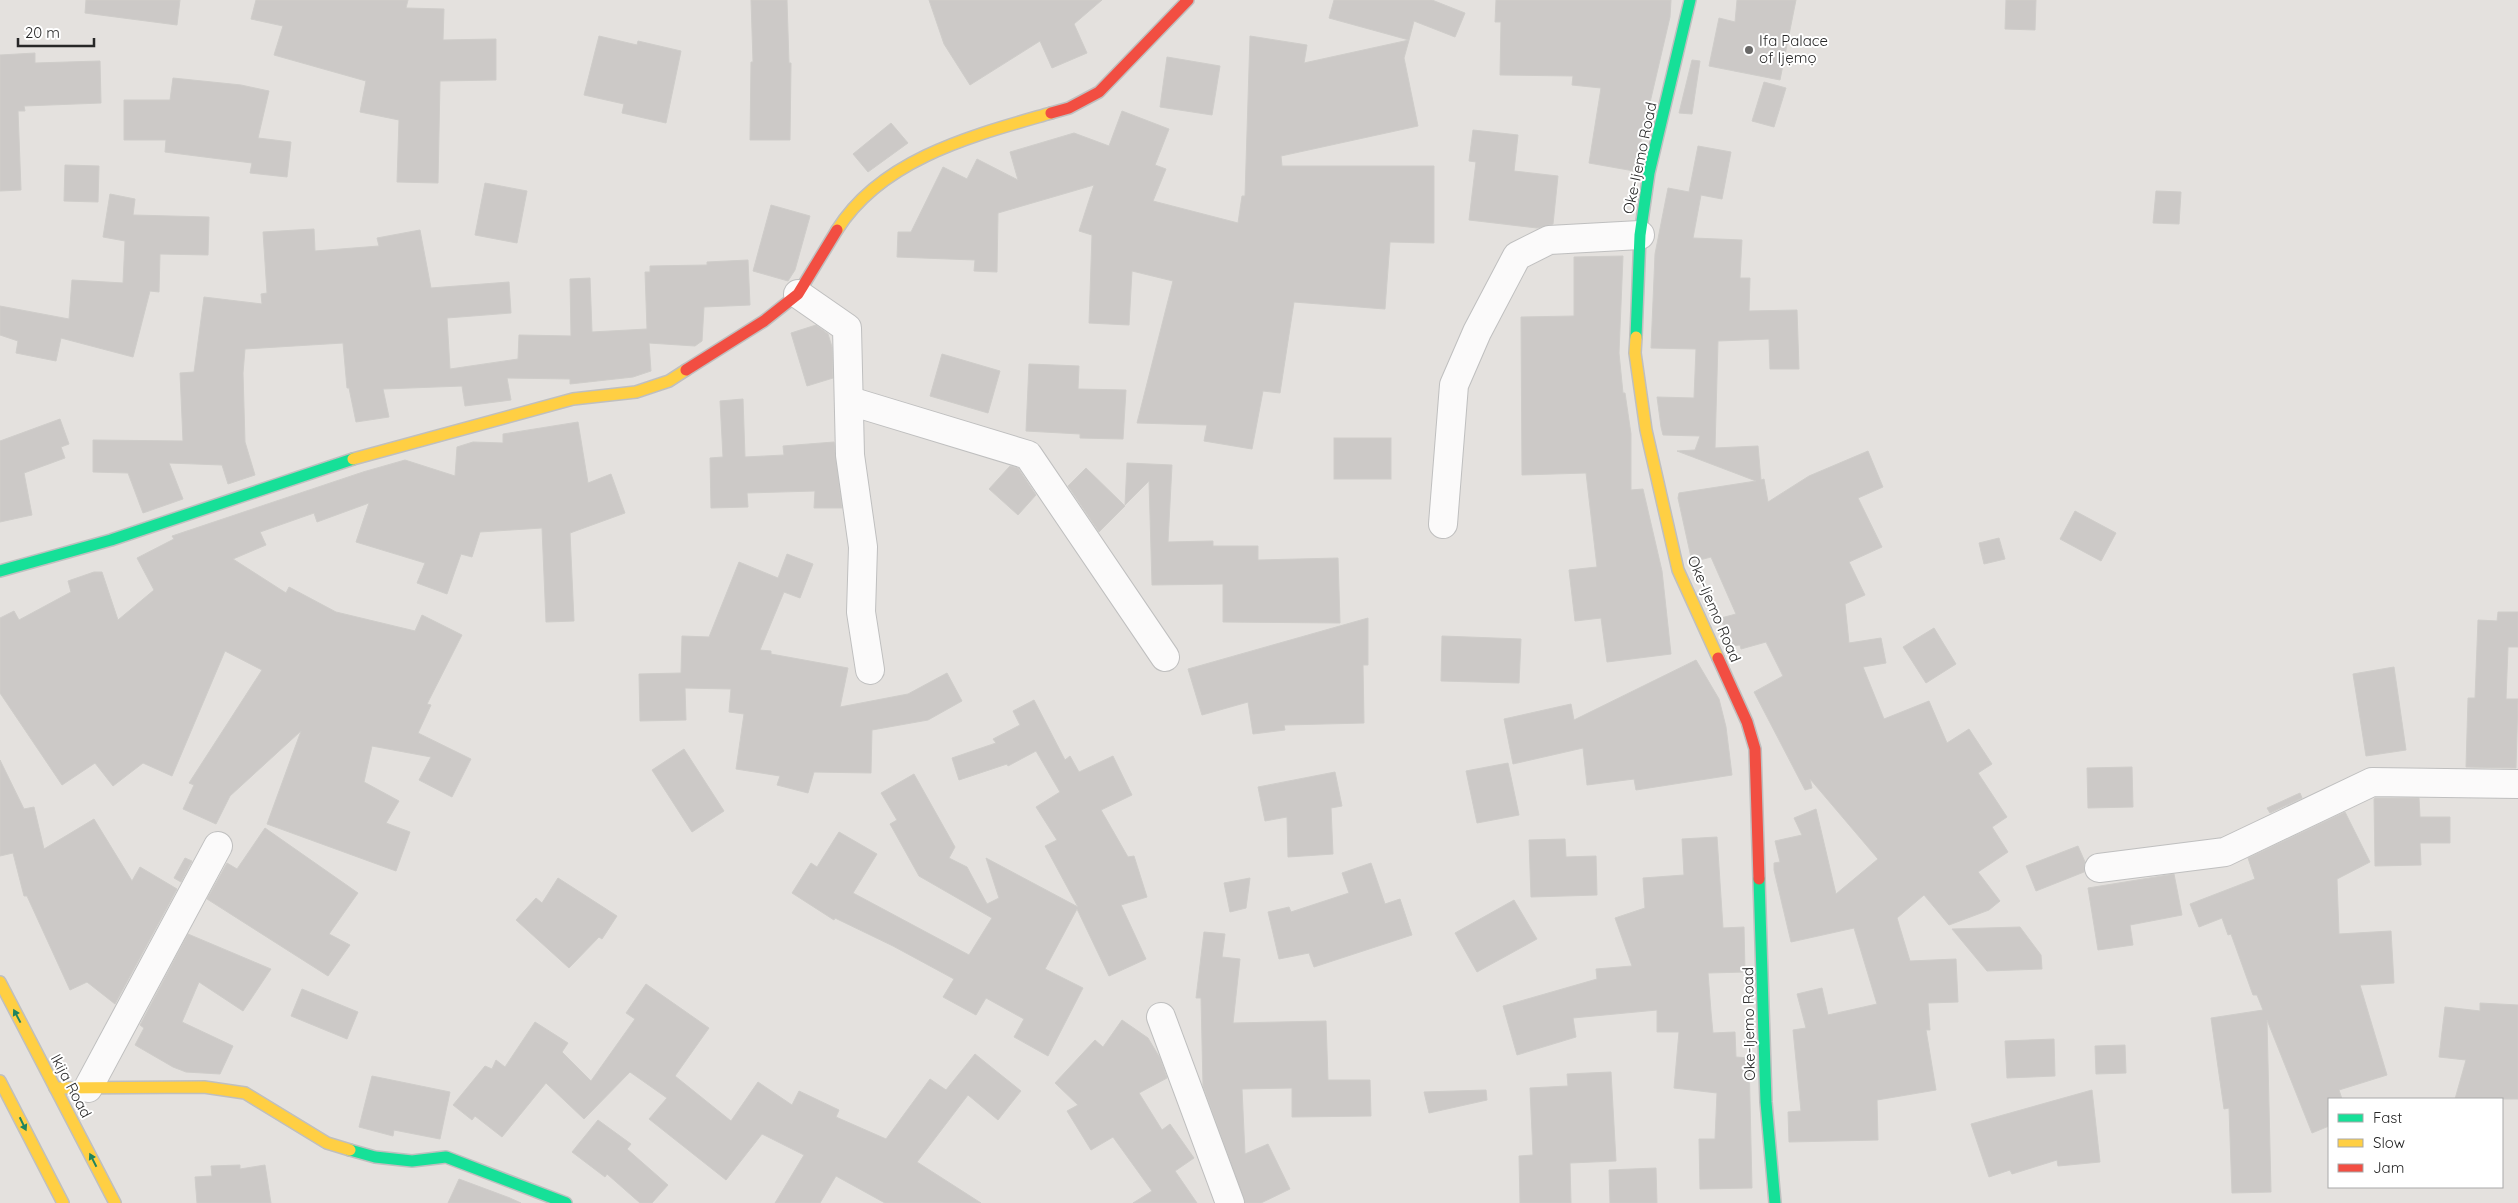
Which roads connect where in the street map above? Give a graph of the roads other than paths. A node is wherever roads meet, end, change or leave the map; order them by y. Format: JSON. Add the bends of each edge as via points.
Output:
{"nodes":[{"id":1,"x":1188,"y":0,"type":"edge"},
{"id":2,"x":1690,"y":0,"type":"edge"},
{"id":3,"x":1640,"y":235,"type":"junction"},
{"id":4,"x":798,"y":294,"type":"junction"},
{"id":5,"x":850,"y":401,"type":"junction"},
{"id":6,"x":1443,"y":524,"type":"dead end"},
{"id":7,"x":0,"y":571,"type":"edge"},
{"id":8,"x":1165,"y":657,"type":"dead end"},
{"id":9,"x":870,"y":670,"type":"dead end"},
{"id":10,"x":2518,"y":784,"type":"edge"},
{"id":11,"x":218,"y":846,"type":"dead end"},
{"id":12,"x":2099,"y":868,"type":"dead end"},
{"id":13,"x":0,"y":982,"type":"edge"},
{"id":14,"x":1161,"y":1017,"type":"dead end"},
{"id":15,"x":0,"y":1082,"type":"edge"},
{"id":16,"x":55,"y":1088,"type":"junction"},
{"id":17,"x":88,"y":1088,"type":"junction"},
{"id":18,"x":63,"y":1203,"type":"edge"},
{"id":19,"x":115,"y":1203,"type":"edge"},
{"id":20,"x":566,"y":1203,"type":"edge"},
{"id":21,"x":1230,"y":1203,"type":"edge"},
{"id":22,"x":1774,"y":1203,"type":"edge"}],
"edges":[{"from":1,"to":4,"type":"street","via":[[1098,92],[1069,108],[986,132],[908,164],[871,189],[843,221]]},
{"from":2,"to":3,"type":"street","name":"Oke-Ijemo Road","via":[[1649,173]]},
{"from":3,"to":6,"type":"street","via":[[1549,240],[1517,256],[1476,332],[1454,386]]},
{"from":3,"to":22,"type":"street","name":"Oke-Ijemo Road","via":[[1636,353],[1646,430],[1678,570],[1747,722],[1755,749],[1766,1102]]},
{"from":4,"to":5,"type":"street","via":[[847,328]]},
{"from":4,"to":7,"type":"street","via":[[764,322],[669,381],[636,392],[573,399],[358,457],[111,540]]},
{"from":5,"to":8,"type":"street","via":[[1028,455]]},
{"from":5,"to":9,"type":"street","via":[[850,455],[863,547],[861,612]]},
{"from":10,"to":12,"type":"street","via":[[2372,782],[2225,852]]},
{"from":11,"to":17,"type":"street"},
{"from":16,"to":13,"type":"street","name":"Ikija Road","one_way":true},
{"from":14,"to":21,"type":"street"},
{"from":15,"to":18,"type":"street","one_way":true},
{"from":16,"to":17,"type":"street"},
{"from":19,"to":16,"type":"street","name":"Ikija Road","one_way":true},
{"from":17,"to":20,"type":"street","via":[[204,1087],[245,1093],[326,1143],[375,1157],[412,1161],[446,1157]]}]}
